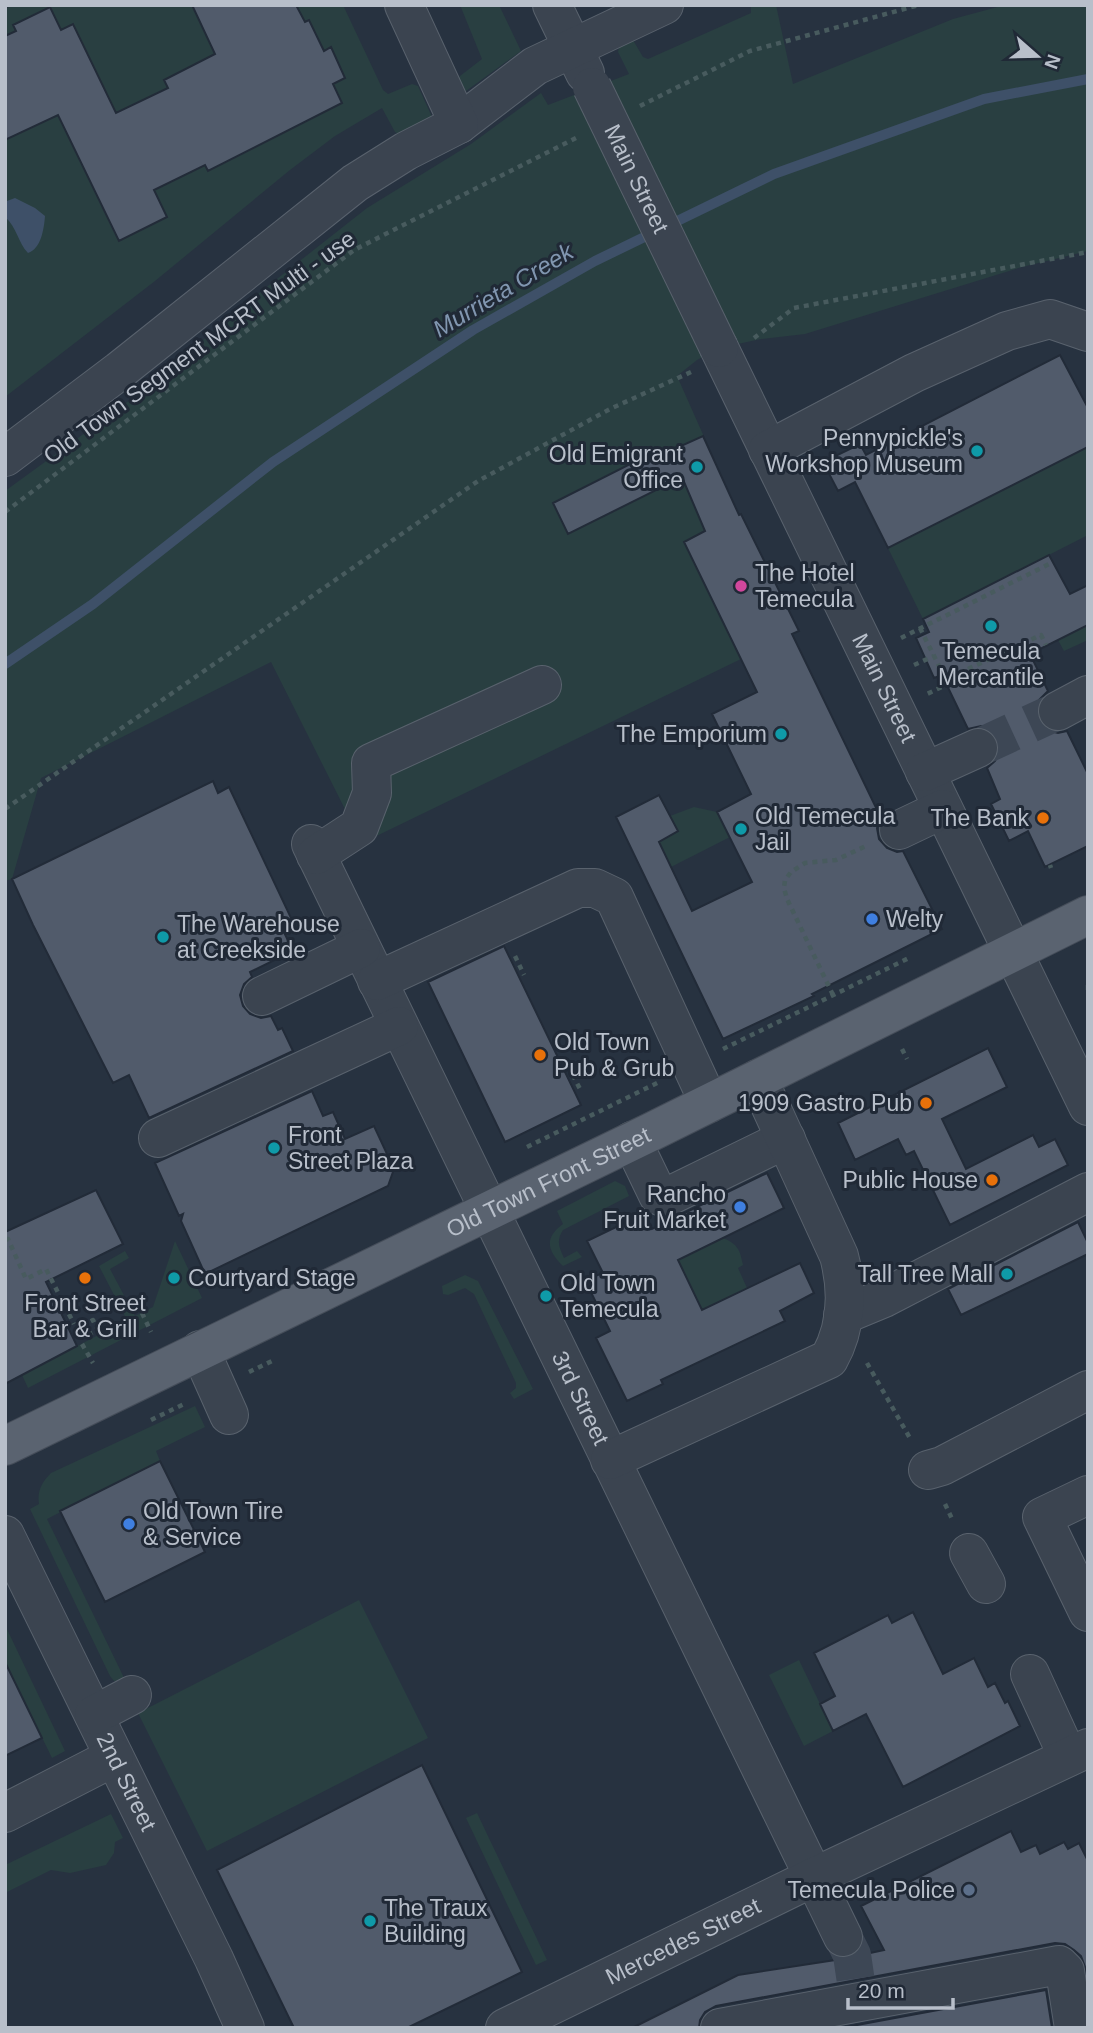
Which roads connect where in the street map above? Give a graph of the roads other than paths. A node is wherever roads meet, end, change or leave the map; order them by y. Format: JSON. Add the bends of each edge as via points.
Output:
{"nodes":[{"id":1,"x":404,"y":5,"type":"edge"},
{"id":2,"x":552,"y":5,"type":"edge"},
{"id":3,"x":664,"y":5,"type":"edge"},
{"id":4,"x":574,"y":49,"type":"junction"},
{"id":5,"x":459,"y":124,"type":"junction"},
{"id":6,"x":1088,"y":332,"type":"edge"},
{"id":7,"x":768,"y":450,"type":"junction"},
{"id":8,"x":5,"y":457,"type":"edge"},
{"id":9,"x":542,"y":685,"type":"dead end"},
{"id":10,"x":978,"y":748,"type":"tunnel mouth"},
{"id":11,"x":925,"y":772,"type":"junction"},
{"id":12,"x":943,"y":809,"type":"junction"},
{"id":13,"x":899,"y":830,"type":"road end"},
{"id":14,"x":1088,"y":915,"type":"edge"},
{"id":15,"x":1013,"y":952,"type":"junction"},
{"id":16,"x":369,"y":964,"type":"junction"},
{"id":17,"x":262,"y":996,"type":"dead end"},
{"id":18,"x":399,"y":1026,"type":"junction"},
{"id":19,"x":758,"y":1079,"type":"junction"},
{"id":20,"x":709,"y":1103,"type":"junction"},
{"id":21,"x":1088,"y":1106,"type":"edge"},
{"id":22,"x":158,"y":1138,"type":"dead end"},
{"id":23,"x":786,"y":1139,"type":"junction"},
{"id":24,"x":632,"y":1141,"type":"junction"},
{"id":25,"x":1088,"y":1192,"type":"edge"},
{"id":26,"x":489,"y":1211,"type":"junction"},
{"id":27,"x":843,"y":1315,"type":"junction"},
{"id":28,"x":200,"y":1350,"type":"junction"},
{"id":29,"x":1088,"y":1390,"type":"edge"},
{"id":30,"x":229,"y":1415,"type":"dead end"},
{"id":31,"x":5,"y":1446,"type":"edge"},
{"id":32,"x":610,"y":1460,"type":"junction"},
{"id":33,"x":928,"y":1470,"type":"road end"},
{"id":34,"x":1088,"y":1495,"type":"edge"},
{"id":35,"x":5,"y":1535,"type":"edge"},
{"id":36,"x":1088,"y":1612,"type":"edge"},
{"id":37,"x":1030,"y":1674,"type":"dead end"},
{"id":38,"x":132,"y":1695,"type":"dead end"},
{"id":39,"x":94,"y":1715,"type":"junction"},
{"id":40,"x":1078,"y":1752,"type":"edge"},
{"id":41,"x":114,"y":1757,"type":"junction"},
{"id":42,"x":5,"y":1813,"type":"edge"},
{"id":43,"x":814,"y":1877,"type":"junction"},
{"id":44,"x":843,"y":1937,"type":"tunnel mouth"},
{"id":45,"x":245,"y":2028,"type":"edge"},
{"id":46,"x":505,"y":2028,"type":"edge"},
{"id":47,"x":720,"y":2028,"type":"edge"},
{"id":48,"x":1074,"y":2028,"type":"edge"}],
"edges":[{"from":1,"to":5,"type":"street"},
{"from":2,"to":4,"type":"street","name":"Main Street"},
{"from":3,"to":4,"type":"street"},
{"from":4,"to":5,"type":"street","via":[[535,66]]},
{"from":4,"to":7,"type":"street","name":"Main Street","bridge":true},
{"from":5,"to":8,"type":"street","via":[[355,183]]},
{"from":6,"to":7,"type":"street","via":[[1050,319],[1006,331],[914,373]]},
{"from":7,"to":11,"type":"street","name":"Main Street"},
{"from":9,"to":16,"type":"street","name":"3rd Street","via":[[371,763],[372,793],[359,827],[314,850]]},
{"from":10,"to":11,"type":"street"},
{"from":11,"to":12,"type":"street","name":"Main Street"},
{"from":12,"to":13,"type":"street"},
{"from":12,"to":15,"type":"street","name":"Main Street"},
{"from":14,"to":15,"type":"main road","name":"Old Town Front Street"},
{"from":15,"to":19,"type":"main road","name":"Old Town Front Street"},
{"from":15,"to":21,"type":"street","name":"Main Street"},
{"from":16,"to":17,"type":"street"},
{"from":16,"to":18,"type":"street","name":"3rd Street"},
{"from":16,"to":20,"type":"street","via":[[578,888],[594,888],[614,897]]},
{"from":18,"to":22,"type":"street"},
{"from":18,"to":26,"type":"street","name":"3rd Street"},
{"from":19,"to":20,"type":"main road","name":"Old Town Front Street"},
{"from":19,"to":23,"type":"street"},
{"from":20,"to":24,"type":"main road","name":"Old Town Front Street"},
{"from":23,"to":24,"type":"street","via":[[665,1198],[658,1195]]},
{"from":23,"to":27,"type":"street","via":[[839,1256],[845,1280]]},
{"from":24,"to":26,"type":"main road","name":"Old Town Front Street"},
{"from":25,"to":27,"type":"street"},
{"from":26,"to":28,"type":"main road","name":"Old Town Front Street"},
{"from":26,"to":32,"type":"street","name":"3rd Street"},
{"from":27,"to":32,"type":"street","via":[[838,1343],[829,1359]]},
{"from":28,"to":30,"type":"street"},
{"from":28,"to":31,"type":"main road","name":"Old Town Front Street"},
{"from":29,"to":33,"type":"street"},
{"from":32,"to":43,"type":"street","name":"3rd Street"},
{"from":34,"to":36,"type":"street","via":[[1042,1517]]},
{"from":35,"to":39,"type":"street","name":"2nd Street"},
{"from":37,"to":40,"type":"street"},
{"from":38,"to":39,"type":"street"},
{"from":39,"to":41,"type":"street","name":"2nd Street"},
{"from":40,"to":43,"type":"street","name":"Mercedes Street"},
{"from":41,"to":42,"type":"street"},
{"from":41,"to":45,"type":"street","name":"2nd Street"},
{"from":43,"to":44,"type":"street","name":"3rd Street"},
{"from":43,"to":46,"type":"street","name":"Mercedes Street"},
{"from":47,"to":48,"type":"street","via":[[1059,1965],[1065,1971]]}]}
